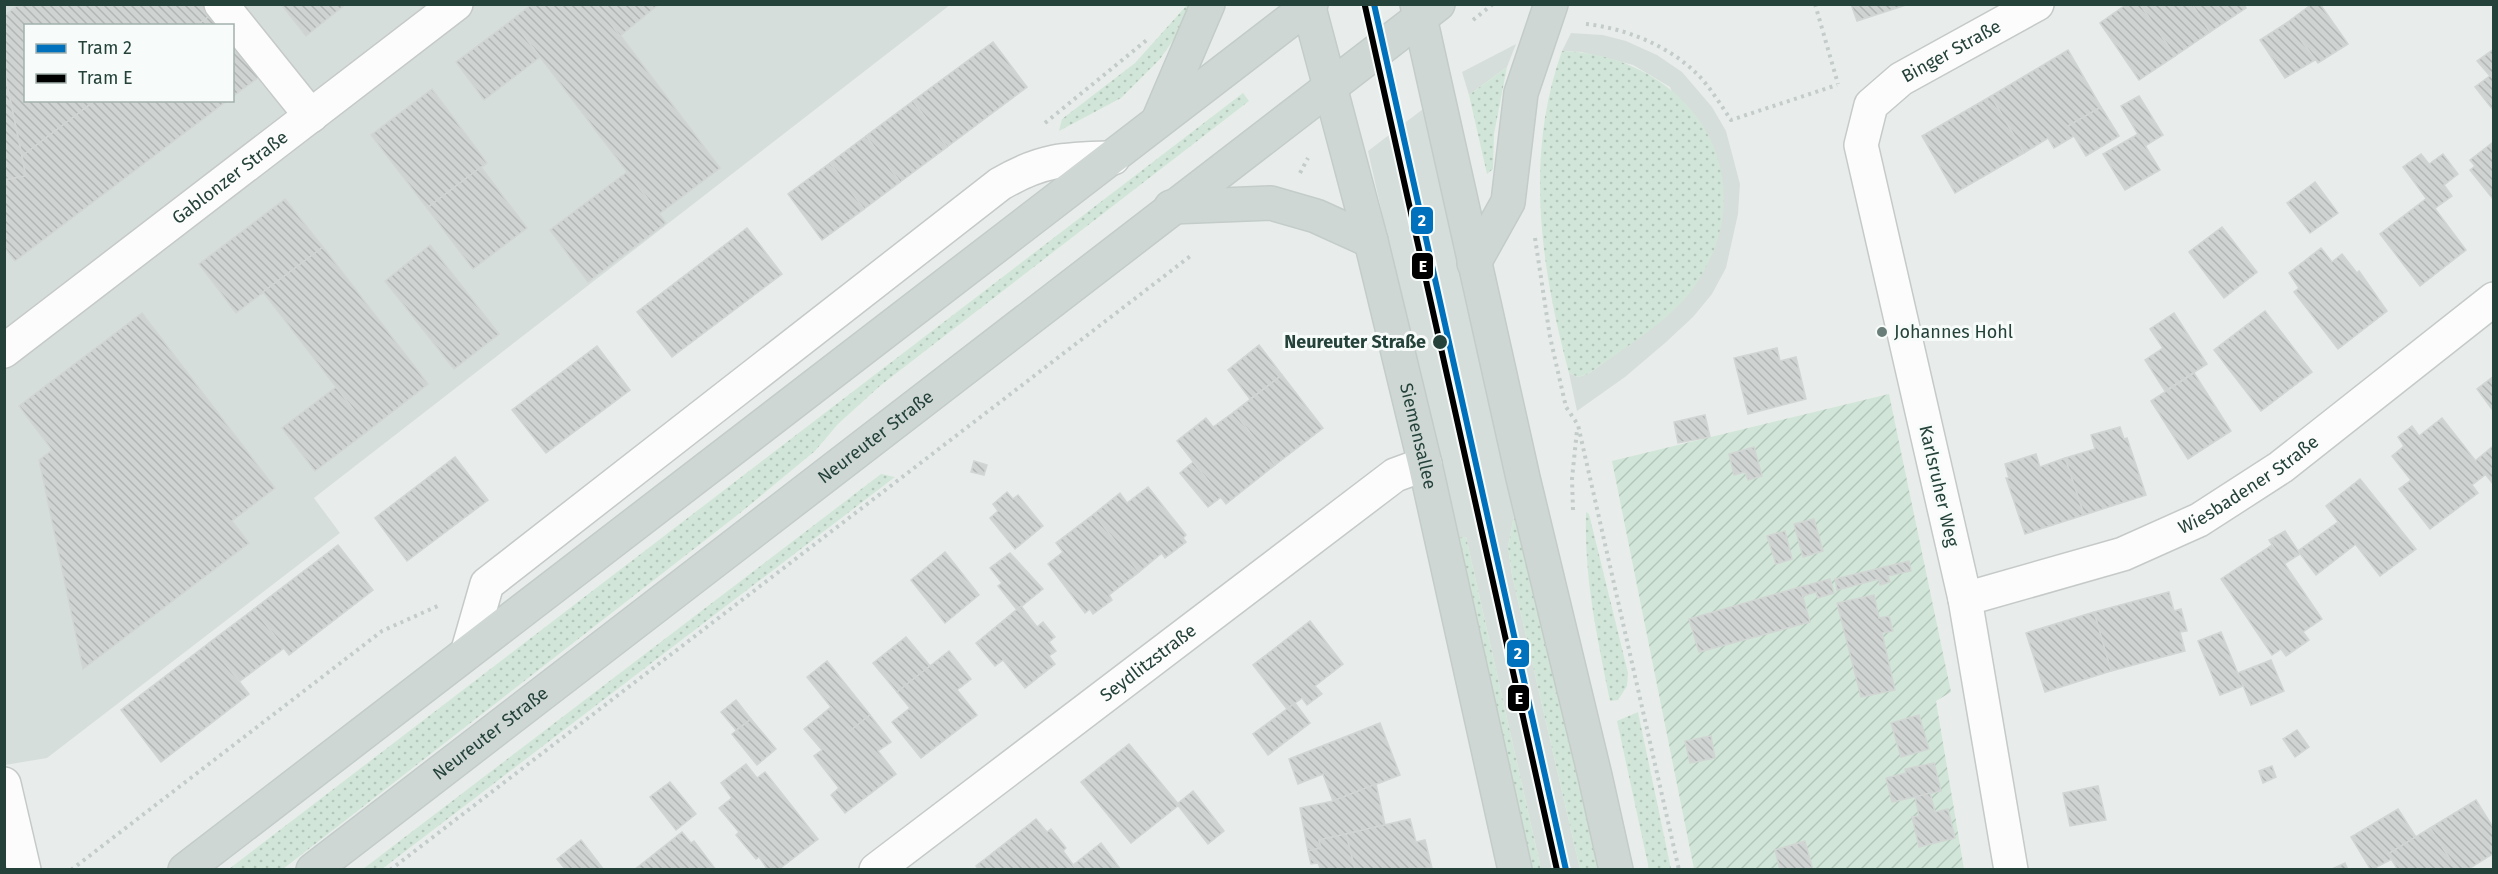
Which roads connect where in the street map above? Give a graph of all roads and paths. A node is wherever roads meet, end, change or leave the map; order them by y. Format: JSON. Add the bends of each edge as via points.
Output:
{"nodes":[{"id":1,"x":221,"y":4,"type":"edge"},
{"id":2,"x":456,"y":4,"type":"edge"},
{"id":3,"x":1208,"y":4,"type":"edge"},
{"id":4,"x":1815,"y":4,"type":"edge"},
{"id":5,"x":2037,"y":4,"type":"edge"},
{"id":6,"x":1309,"y":5,"type":"edge"},
{"id":7,"x":1425,"y":9,"type":"edge"},
{"id":8,"x":1564,"y":14,"type":"edge"},
{"id":9,"x":1152,"y":33,"type":"dead end"},
{"id":10,"x":1838,"y":84,"type":"junction"},
{"id":11,"x":1329,"y":87,"type":"junction"},
{"id":12,"x":1871,"y":105,"type":"junction"},
{"id":13,"x":310,"y":116,"type":"junction"},
{"id":14,"x":1158,"y":123,"type":"junction"},
{"id":15,"x":1039,"y":129,"type":"dead end"},
{"id":16,"x":1113,"y":158,"type":"junction"},
{"id":17,"x":1171,"y":207,"type":"junction"},
{"id":18,"x":1371,"y":241,"type":"junction"},
{"id":19,"x":1193,"y":254,"type":"dead end"},
{"id":20,"x":1474,"y":262,"type":"junction"},
{"id":21,"x":2493,"y":298,"type":"edge"},
{"id":22,"x":4,"y":351,"type":"edge"},
{"id":23,"x":1425,"y":464,"type":"junction"},
{"id":24,"x":1573,"y":512,"type":"dead end"},
{"id":25,"x":487,"y":584,"type":"junction"},
{"id":26,"x":1965,"y":599,"type":"junction"},
{"id":27,"x":468,"y":650,"type":"junction"},
{"id":28,"x":4,"y":784,"type":"edge"},
{"id":29,"x":24,"y":870,"type":"edge"},
{"id":30,"x":71,"y":870,"type":"edge"},
{"id":31,"x":185,"y":870,"type":"edge"},
{"id":32,"x":313,"y":870,"type":"edge"},
{"id":33,"x":390,"y":870,"type":"edge"},
{"id":34,"x":876,"y":870,"type":"edge"},
{"id":35,"x":1515,"y":870,"type":"edge"},
{"id":36,"x":1616,"y":870,"type":"edge"},
{"id":37,"x":1679,"y":870,"type":"edge"},
{"id":38,"x":2011,"y":870,"type":"edge"}],
"edges":[{"from":1,"to":13,"type":"street"},
{"from":2,"to":13,"type":"street","name":"Gablonzer Straße"},
{"from":3,"to":14,"type":"main road"},
{"from":4,"to":10,"type":"path"},
{"from":5,"to":12,"type":"street","name":"Binger Straße","via":[[1901,79]]},
{"from":6,"to":11,"type":"main road","name":"Siemensallee"},
{"from":6,"to":14,"type":"main road"},
{"from":7,"to":11,"type":"main road","name":"Neureuter Straße"},
{"from":7,"to":20,"type":"main road"},
{"from":8,"to":10,"type":"path","via":[[1632,34],[1665,51],[1695,71],[1731,120]]},
{"from":8,"to":20,"type":"main road","via":[[1521,93],[1508,202]]},
{"from":9,"to":15,"type":"path","via":[[1146,43]]},
{"from":10,"to":12,"type":"path"},
{"from":11,"to":17,"type":"main road","name":"Neureuter Straße"},
{"from":11,"to":18,"type":"main road","name":"Siemensallee"},
{"from":12,"to":26,"type":"street","name":"Karlsruher Weg","via":[[1861,145]]},
{"from":13,"to":22,"type":"street","name":"Gablonzer Straße"},
{"from":14,"to":16,"type":"main road"},
{"from":16,"to":25,"type":"street","via":[[1059,159],[1027,168],[1000,184]]},
{"from":16,"to":27,"type":"main road"},
{"from":17,"to":18,"type":"main road","via":[[1271,203],[1316,216]]},
{"from":17,"to":32,"type":"main road","name":"Neureuter Straße"},
{"from":18,"to":23,"type":"main road","name":"Siemensallee"},
{"from":19,"to":33,"type":"path"},
{"from":20,"to":36,"type":"main road"},
{"from":21,"to":26,"type":"street","name":"Wiesbadener Straße","via":[[2281,467],[2199,520],[2123,554]]},
{"from":23,"to":34,"type":"street","name":"Seydlitzstraße","via":[[1395,475]]},
{"from":23,"to":35,"type":"main road","name":"Siemensallee"},
{"from":24,"to":37,"type":"path","via":[[1578,425]]},
{"from":25,"to":27,"type":"street"},
{"from":25,"to":30,"type":"path","via":[[382,631]]},
{"from":26,"to":38,"type":"street","name":"Karlsruher Weg"},
{"from":27,"to":31,"type":"main road"},
{"from":28,"to":29,"type":"street"}]}
